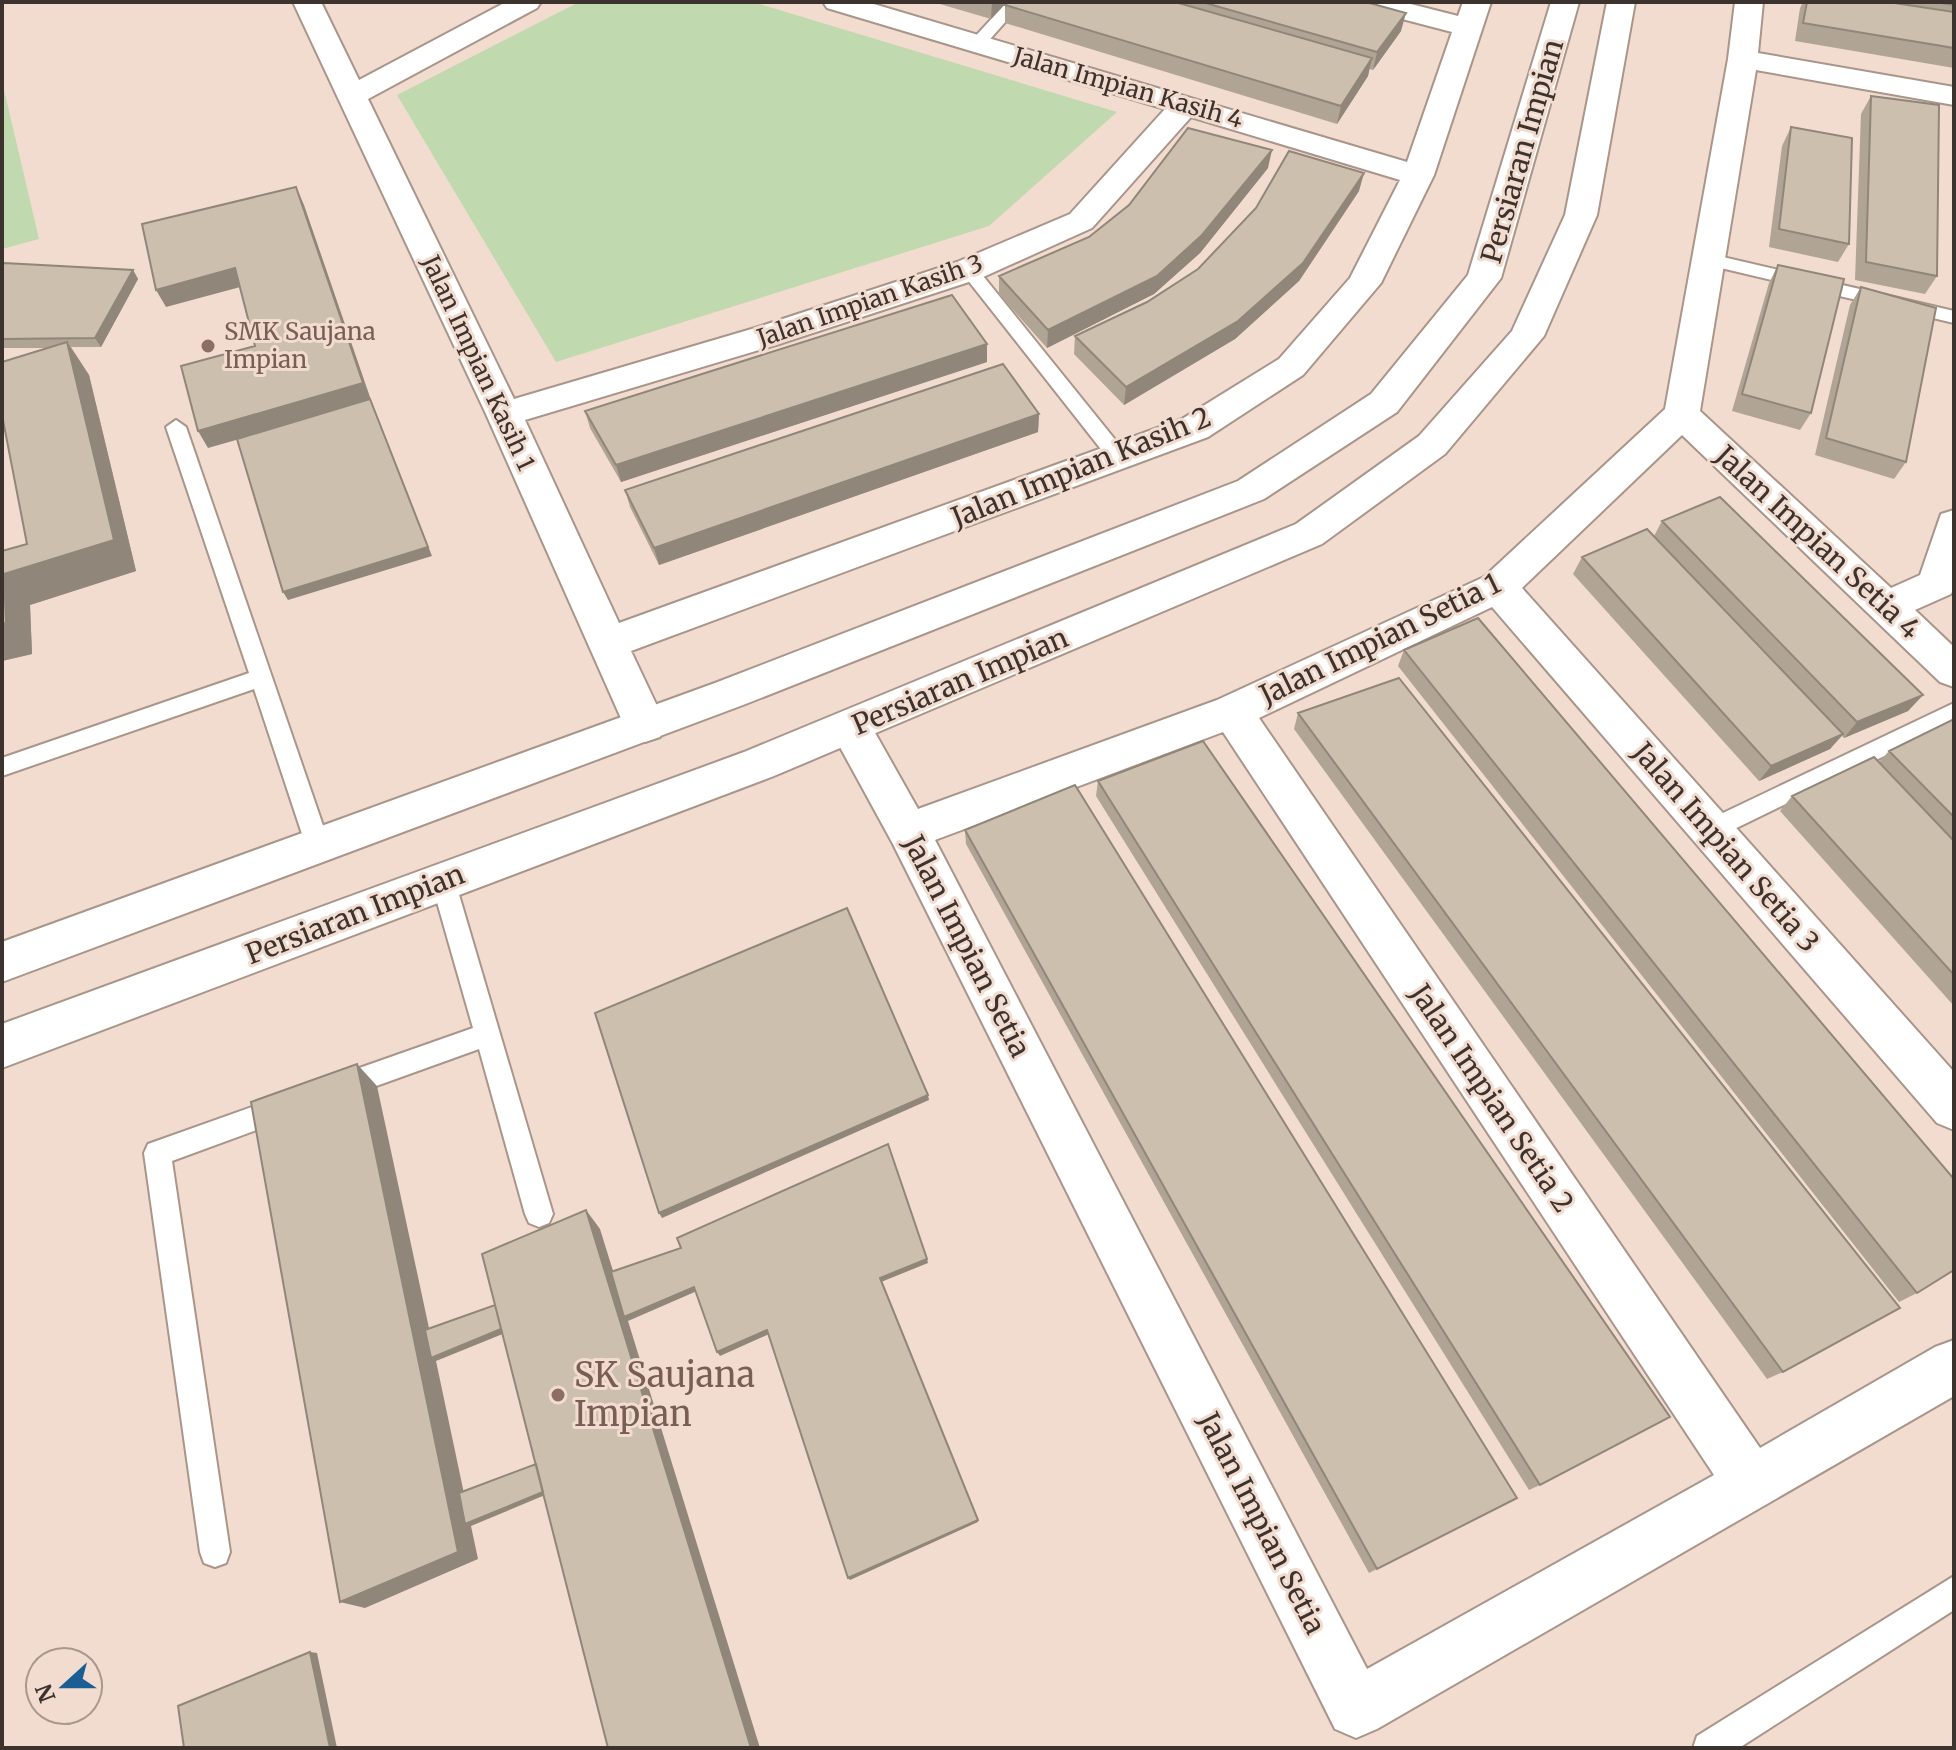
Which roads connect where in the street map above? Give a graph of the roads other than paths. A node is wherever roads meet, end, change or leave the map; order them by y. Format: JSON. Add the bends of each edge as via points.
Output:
{"nodes":[{"id":1,"x":307,"y":2,"type":"edge"},
{"id":2,"x":527,"y":2,"type":"edge"},
{"id":3,"x":837,"y":2,"type":"edge"},
{"id":4,"x":1015,"y":2,"type":"edge"},
{"id":5,"x":1370,"y":2,"type":"edge"},
{"id":6,"x":1565,"y":2,"type":"edge"},
{"id":7,"x":1621,"y":2,"type":"edge"},
{"id":8,"x":1749,"y":2,"type":"edge"},
{"id":9,"x":1474,"y":15,"type":"edge"},
{"id":10,"x":977,"y":44,"type":"junction"},
{"id":11,"x":1743,"y":59,"type":"junction"},
{"id":12,"x":351,"y":96,"type":"junction"},
{"id":13,"x":1954,"y":96,"type":"edge"},
{"id":14,"x":1186,"y":104,"type":"junction"},
{"id":15,"x":1418,"y":175,"type":"junction"},
{"id":16,"x":1710,"y":260,"type":"junction"},
{"id":17,"x":969,"y":270,"type":"junction"},
{"id":18,"x":1954,"y":317,"type":"edge"},
{"id":19,"x":504,"y":414,"type":"junction"},
{"id":20,"x":1682,"y":414,"type":"junction"},
{"id":21,"x":176,"y":427,"type":"dead end"},
{"id":22,"x":1118,"y":457,"type":"junction"},
{"id":23,"x":1954,"y":524,"type":"edge"},
{"id":24,"x":1117,"y":543,"type":"junction"},
{"id":25,"x":1498,"y":587,"type":"junction"},
{"id":26,"x":1158,"y":597,"type":"junction"},
{"id":27,"x":1888,"y":606,"type":"junction"},
{"id":28,"x":608,"y":643,"type":"junction"},
{"id":29,"x":1954,"y":671,"type":"edge"},
{"id":30,"x":261,"y":678,"type":"junction"},
{"id":31,"x":1232,"y":712,"type":"junction"},
{"id":32,"x":1954,"y":712,"type":"edge"},
{"id":33,"x":645,"y":725,"type":"junction"},
{"id":34,"x":850,"y":727,"type":"junction"},
{"id":35,"x":2,"y":767,"type":"edge"},
{"id":36,"x":1710,"y":830,"type":"junction"},
{"id":37,"x":908,"y":831,"type":"junction"},
{"id":38,"x":318,"y":846,"type":"junction"},
{"id":39,"x":443,"y":881,"type":"junction"},
{"id":40,"x":2,"y":962,"type":"edge"},
{"id":41,"x":489,"y":1034,"type":"junction"},
{"id":42,"x":2,"y":1046,"type":"edge"},
{"id":43,"x":1954,"y":1107,"type":"edge"},
{"id":44,"x":539,"y":1214,"type":"dead end"},
{"id":45,"x":1954,"y":1366,"type":"edge"},
{"id":46,"x":1752,"y":1484,"type":"junction"},
{"id":47,"x":215,"y":1552,"type":"dead end"},
{"id":48,"x":1954,"y":1592,"type":"edge"},
{"id":49,"x":1709,"y":1748,"type":"edge"}],
"edges":[{"from":1,"to":12,"type":"street","name":"Jalan Impian Kasih 1"},
{"from":2,"to":12,"type":"street"},
{"from":3,"to":10,"type":"street","name":"Jalan Impian Kasih 4"},
{"from":4,"to":10,"type":"lane"},
{"from":5,"to":9,"type":"street"},
{"from":6,"to":24,"type":"street","name":"Persiaran Impian","via":[[1484,278],[1384,403],[1251,490]]},
{"from":7,"to":26,"type":"street","name":"Persiaran Impian","via":[[1581,215],[1527,336],[1432,445],[1309,534]]},
{"from":8,"to":11,"type":"street"},
{"from":9,"to":15,"type":"street","name":"Jalan Impian Kasih 2"},
{"from":10,"to":14,"type":"street","name":"Jalan Impian Kasih 4"},
{"from":11,"to":13,"type":"street"},
{"from":11,"to":16,"type":"street"},
{"from":12,"to":19,"type":"street","name":"Jalan Impian Kasih 1"},
{"from":14,"to":15,"type":"street","name":"Jalan Impian Kasih 4"},
{"from":14,"to":17,"type":"street","name":"Jalan Impian Kasih 3","via":[[1081,221]]},
{"from":15,"to":22,"type":"street","name":"Jalan Impian Kasih 2","via":[[1364,283],[1291,367],[1195,428]]},
{"from":16,"to":18,"type":"lane"},
{"from":16,"to":20,"type":"street"},
{"from":17,"to":19,"type":"street","name":"Jalan Impian Kasih 3"},
{"from":17,"to":22,"type":"lane"},
{"from":19,"to":28,"type":"street","name":"Jalan Impian Kasih 1"},
{"from":20,"to":25,"type":"street","name":"Jalan Impian Setia 1"},
{"from":20,"to":27,"type":"street","name":"Jalan Impian Setia 4"},
{"from":21,"to":30,"type":"lane"},
{"from":22,"to":28,"type":"street","name":"Jalan Impian Kasih 2"},
{"from":23,"to":27,"type":"street","via":[[1937,584]]},
{"from":24,"to":26,"type":"street"},
{"from":24,"to":33,"type":"street","name":"Persiaran Impian"},
{"from":25,"to":31,"type":"street","name":"Jalan Impian Setia 1"},
{"from":25,"to":36,"type":"street","name":"Jalan Impian Setia 3"},
{"from":26,"to":34,"type":"street","name":"Persiaran Impian"},
{"from":27,"to":29,"type":"street","name":"Jalan Impian Setia 4"},
{"from":28,"to":33,"type":"street","name":"Jalan Impian Kasih 1"},
{"from":30,"to":35,"type":"lane"},
{"from":30,"to":38,"type":"lane"},
{"from":31,"to":37,"type":"street","name":"Jalan Impian Setia 1"},
{"from":31,"to":46,"type":"street","name":"Jalan Impian Setia 2"},
{"from":32,"to":36,"type":"lane"},
{"from":33,"to":38,"type":"street","name":"Persiaran Impian"},
{"from":34,"to":37,"type":"street","name":"Jalan Impian Setia"},
{"from":34,"to":39,"type":"street","name":"Persiaran Impian"},
{"from":36,"to":43,"type":"street","name":"Jalan Impian Setia 3"},
{"from":37,"to":46,"type":"street","name":"Jalan Impian Setia","via":[[1356,1708]]},
{"from":38,"to":40,"type":"street","name":"Persiaran Impian"},
{"from":39,"to":41,"type":"lane"},
{"from":39,"to":42,"type":"street","name":"Persiaran Impian"},
{"from":41,"to":44,"type":"lane"},
{"from":41,"to":47,"type":"lane","via":[[157,1153]]},
{"from":45,"to":46,"type":"street","name":"Jalan Impian Setia"},
{"from":48,"to":49,"type":"lane"}]}
